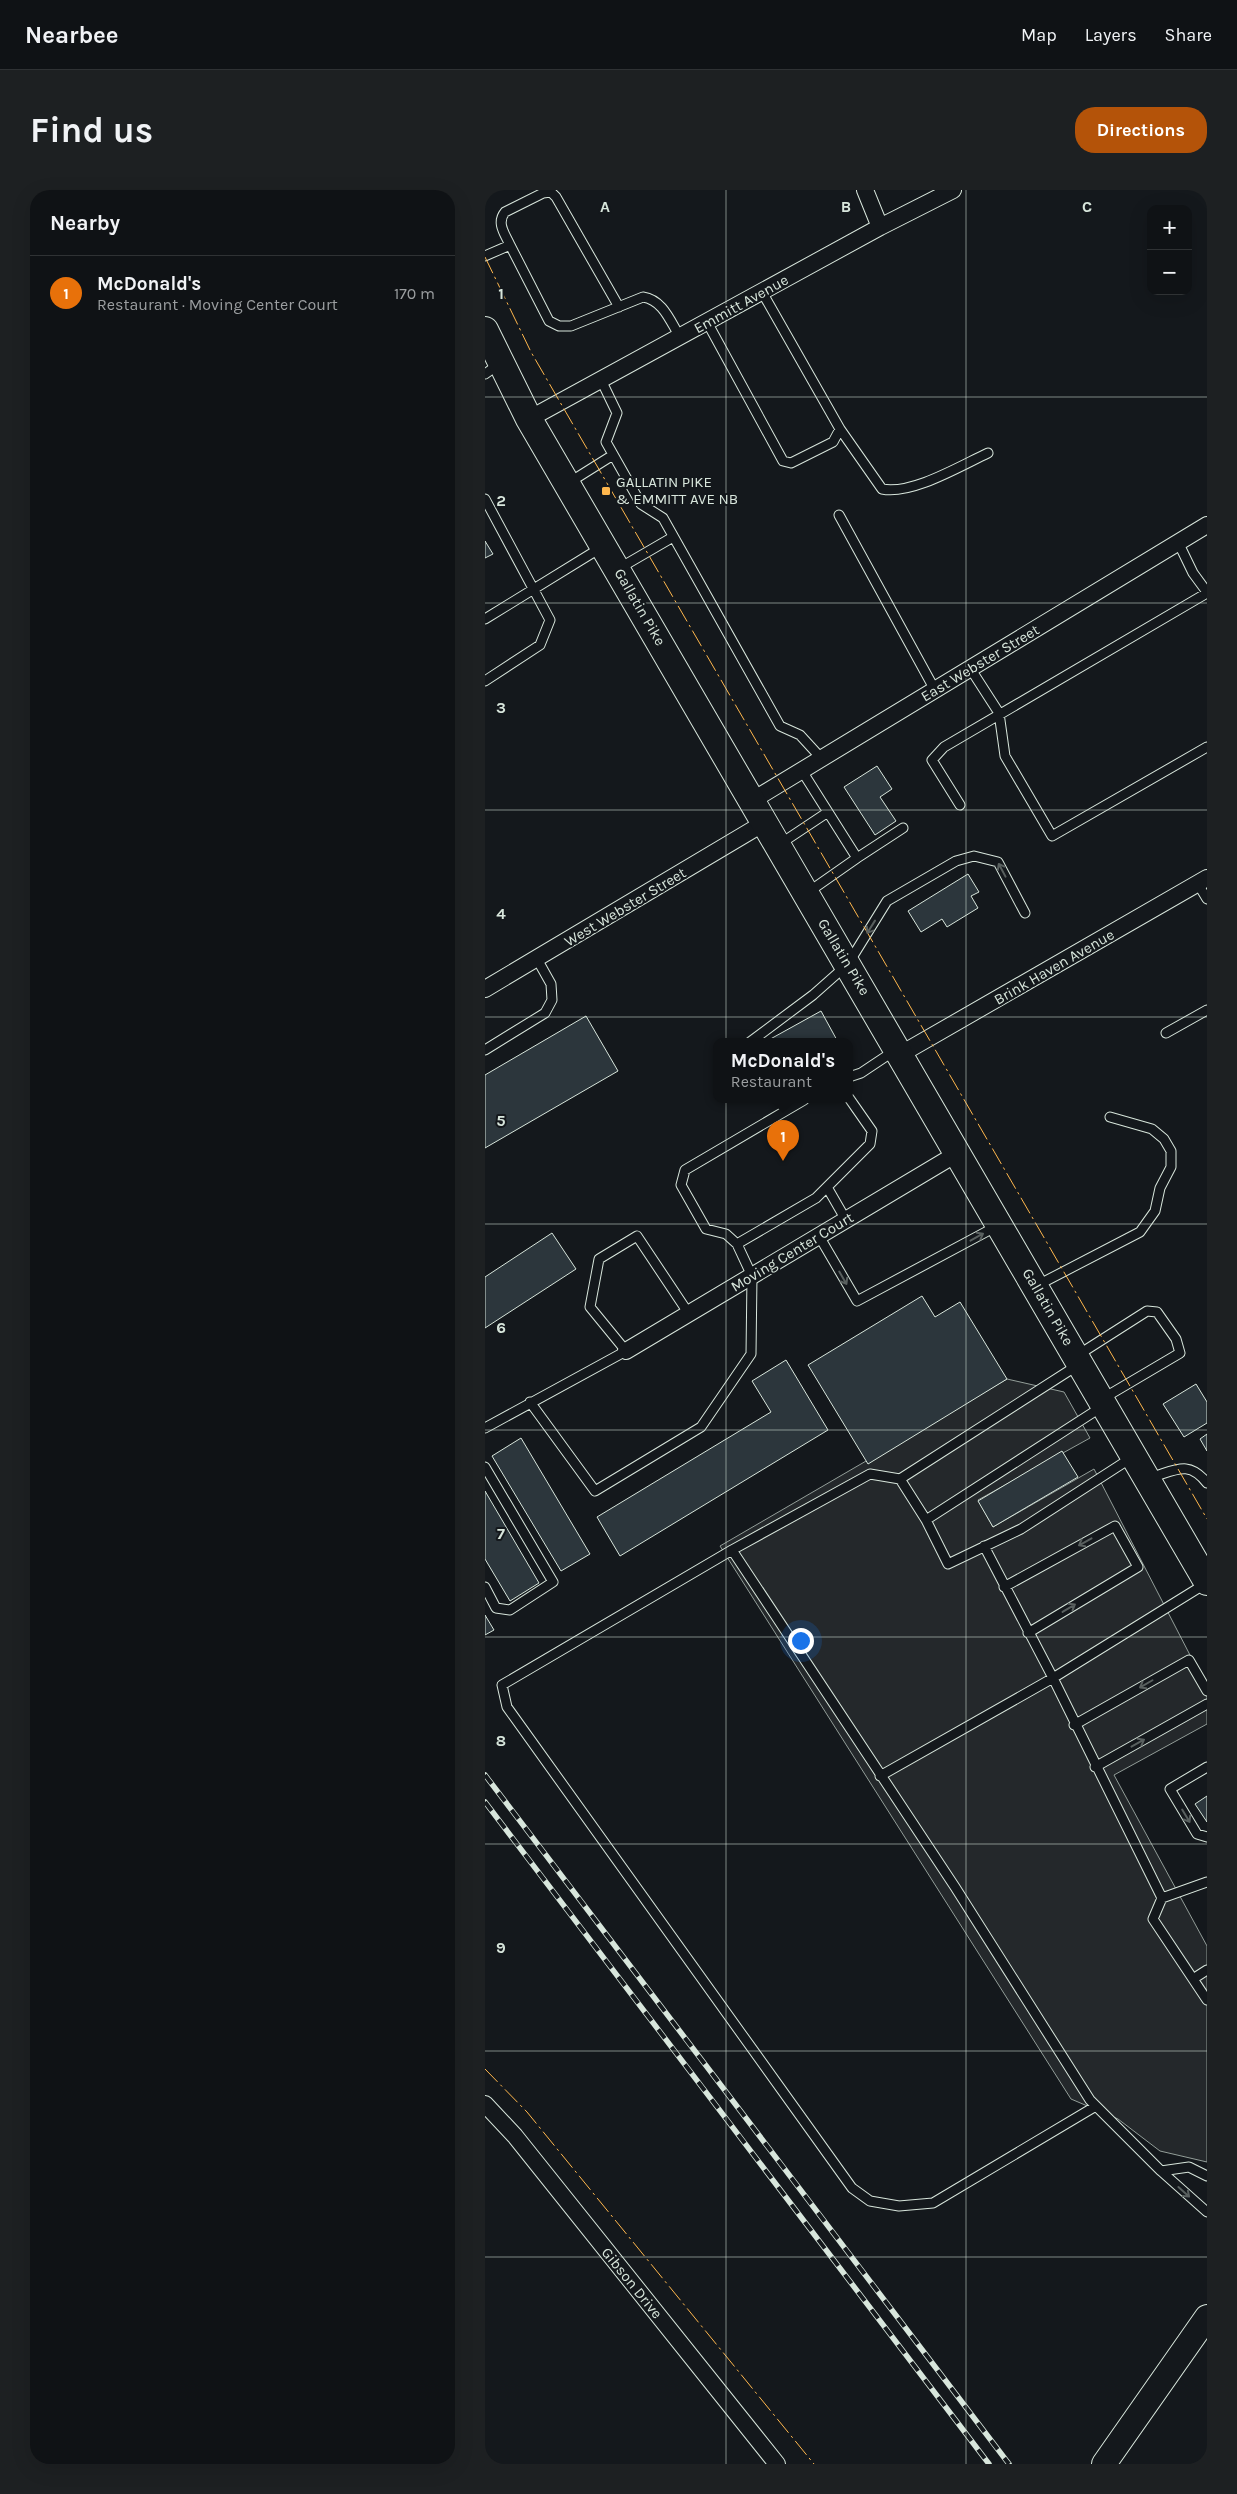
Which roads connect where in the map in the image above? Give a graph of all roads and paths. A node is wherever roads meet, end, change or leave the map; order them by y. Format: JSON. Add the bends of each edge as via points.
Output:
{"nodes":[{"id":1,"x":865,"y":190,"type":"edge"},
{"id":2,"x":953,"y":190,"type":"edge"},
{"id":3,"x":880,"y":227,"type":"junction"},
{"id":4,"x":510,"y":245,"type":"junction"},
{"id":5,"x":485,"y":256,"type":"edge"},
{"id":6,"x":762,"y":292,"type":"junction"},
{"id":7,"x":619,"y":307,"type":"junction"},
{"id":8,"x":707,"y":322,"type":"junction"},
{"id":9,"x":485,"y":330,"type":"edge"},
{"id":10,"x":680,"y":337,"type":"junction"},
{"id":11,"x":493,"y":368,"type":"edge"},
{"id":12,"x":601,"y":380,"type":"junction"},
{"id":13,"x":529,"y":419,"type":"junction"},
{"id":14,"x":840,"y":429,"type":"junction"},
{"id":15,"x":988,"y":453,"type":"dead end"},
{"id":16,"x":613,"y":455,"type":"junction"},
{"id":17,"x":567,"y":484,"type":"junction"},
{"id":18,"x":485,"y":499,"type":"edge"},
{"id":19,"x":839,"y":515,"type":"dead end"},
{"id":20,"x":1207,"y":525,"type":"edge"},
{"id":21,"x":673,"y":537,"type":"junction"},
{"id":22,"x":1178,"y":542,"type":"junction"},
{"id":23,"x":604,"y":546,"type":"junction"},
{"id":24,"x":617,"y":569,"type":"junction"},
{"id":25,"x":533,"y":590,"type":"junction"},
{"id":26,"x":1207,"y":592,"type":"edge"},
{"id":27,"x":485,"y":619,"type":"edge"},
{"id":28,"x":971,"y":668,"type":"junction"},
{"id":29,"x":485,"y":681,"type":"edge"},
{"id":30,"x":935,"y":690,"type":"junction"},
{"id":31,"x":999,"y":714,"type":"junction"},
{"id":32,"x":1207,"y":747,"type":"edge"},
{"id":33,"x":822,"y":759,"type":"junction"},
{"id":34,"x":801,"y":771,"type":"junction"},
{"id":35,"x":960,"y":805,"type":"dead end"},
{"id":36,"x":759,"y":811,"type":"junction"},
{"id":37,"x":828,"y":812,"type":"junction"},
{"id":38,"x":903,"y":828,"type":"dead end"},
{"id":39,"x":778,"y":845,"type":"junction"},
{"id":40,"x":857,"y":858,"type":"junction"},
{"id":41,"x":1203,"y":881,"type":"edge"},
{"id":42,"x":806,"y":894,"type":"junction"},
{"id":43,"x":1207,"y":899,"type":"edge"},
{"id":44,"x":1025,"y":912,"type":"dead end"},
{"id":45,"x":537,"y":959,"type":"junction"},
{"id":46,"x":848,"y":964,"type":"junction"},
{"id":47,"x":485,"y":989,"type":"edge"},
{"id":48,"x":1207,"y":1010,"type":"edge"},
{"id":49,"x":1165,"y":1033,"type":"dead end"},
{"id":50,"x":755,"y":1038,"type":"edge"},
{"id":51,"x":485,"y":1050,"type":"edge"},
{"id":52,"x":899,"y":1052,"type":"junction"},
{"id":53,"x":853,"y":1075,"type":"edge"},
{"id":54,"x":799,"y":1103,"type":"edge"},
{"id":55,"x":852,"y":1103,"type":"edge"},
{"id":56,"x":1110,"y":1117,"type":"dead end"},
{"id":57,"x":958,"y":1153,"type":"junction"},
{"id":58,"x":827,"y":1187,"type":"junction"},
{"id":59,"x":846,"y":1220,"type":"junction"},
{"id":60,"x":999,"y":1224,"type":"junction"},
{"id":61,"x":819,"y":1236,"type":"junction"},
{"id":62,"x":737,"y":1244,"type":"junction"},
{"id":63,"x":752,"y":1276,"type":"junction"},
{"id":64,"x":1036,"y":1286,"type":"junction"},
{"id":65,"x":689,"y":1314,"type":"junction"},
{"id":66,"x":626,"y":1351,"type":"junction"},
{"id":67,"x":1079,"y":1360,"type":"junction"},
{"id":68,"x":530,"y":1402,"type":"junction"},
{"id":69,"x":1103,"y":1402,"type":"junction"},
{"id":70,"x":485,"y":1428,"type":"edge"},
{"id":71,"x":1135,"y":1455,"type":"junction"},
{"id":72,"x":485,"y":1466,"type":"edge"},
{"id":73,"x":1148,"y":1478,"type":"junction"},
{"id":74,"x":900,"y":1479,"type":"junction"},
{"id":75,"x":1207,"y":1483,"type":"edge"},
{"id":76,"x":926,"y":1520,"type":"junction"},
{"id":77,"x":984,"y":1546,"type":"junction"},
{"id":78,"x":732,"y":1550,"type":"junction"},
{"id":79,"x":1207,"y":1582,"type":"edge"},
{"id":80,"x":485,"y":1587,"type":"edge"},
{"id":81,"x":1004,"y":1587,"type":"junction"},
{"id":82,"x":1027,"y":1633,"type":"junction"},
{"id":83,"x":1053,"y":1678,"type":"junction"},
{"id":84,"x":1207,"y":1690,"type":"edge"},
{"id":85,"x":1207,"y":1704,"type":"edge"},
{"id":86,"x":1075,"y":1725,"type":"junction"},
{"id":87,"x":1095,"y":1767,"type":"junction"},
{"id":88,"x":1207,"y":1767,"type":"edge"},
{"id":89,"x":881,"y":1776,"type":"junction"},
{"id":90,"x":1207,"y":1837,"type":"edge"},
{"id":91,"x":1207,"y":1882,"type":"edge"},
{"id":92,"x":1162,"y":1898,"type":"junction"},
{"id":93,"x":1207,"y":1970,"type":"edge"},
{"id":94,"x":1193,"y":1979,"type":"junction"},
{"id":95,"x":1207,"y":2000,"type":"edge"},
{"id":96,"x":485,"y":2104,"type":"edge"},
{"id":97,"x":1096,"y":2106,"type":"junction"},
{"id":98,"x":1161,"y":2171,"type":"junction"},
{"id":99,"x":1207,"y":2176,"type":"edge"},
{"id":100,"x":1207,"y":2212,"type":"edge"},
{"id":101,"x":1207,"y":2317,"type":"edge"},
{"id":102,"x":777,"y":2464,"type":"edge"},
{"id":103,"x":1104,"y":2464,"type":"edge"}],
"edges":[{"from":1,"to":3,"type":"street"},
{"from":2,"to":3,"type":"street","name":"Emmitt Avenue"},
{"from":3,"to":6,"type":"street","name":"Emmitt Avenue"},
{"from":4,"to":5,"type":"lane"},
{"from":4,"to":7,"type":"lane","via":[[549,321],[559,326],[571,326]]},
{"from":4,"to":7,"type":"lane","via":[[501,226],[501,217],[543,193],[551,192]]},
{"from":6,"to":8,"type":"street","name":"Emmitt Avenue"},
{"from":6,"to":14,"type":"lane"},
{"from":7,"to":10,"type":"lane","via":[[643,297],[651,298],[659,303]]},
{"from":8,"to":10,"type":"street","name":"Emmitt Avenue"},
{"from":8,"to":14,"type":"lane","via":[[783,461],[791,463],[833,442]]},
{"from":9,"to":11,"type":"main road","name":"Gallatin Pike"},
{"from":10,"to":12,"type":"street","name":"Emmitt Avenue"},
{"from":11,"to":13,"type":"main road","name":"Gallatin Pike"},
{"from":12,"to":13,"type":"street","name":"Emmitt Avenue"},
{"from":12,"to":16,"type":"lane","via":[[617,413],[606,442]]},
{"from":13,"to":17,"type":"main road","name":"Gallatin Pike"},
{"from":14,"to":15,"type":"lane","via":[[882,489],[895,492]]},
{"from":16,"to":17,"type":"lane"},
{"from":16,"to":21,"type":"lane","via":[[641,504],[663,518]]},
{"from":17,"to":23,"type":"main road","name":"Gallatin Pike"},
{"from":18,"to":25,"type":"lane"},
{"from":19,"to":30,"type":"lane"},
{"from":20,"to":22,"type":"street","name":"East Webster Street"},
{"from":21,"to":24,"type":"lane"},
{"from":21,"to":33,"type":"lane","via":[[780,726],[799,735]]},
{"from":22,"to":26,"type":"lane","via":[[1193,573]]},
{"from":22,"to":28,"type":"street","name":"East Webster Street"},
{"from":23,"to":24,"type":"main road","name":"Gallatin Pike"},
{"from":23,"to":25,"type":"lane"},
{"from":24,"to":36,"type":"main road","name":"Gallatin Pike"},
{"from":25,"to":27,"type":"lane"},
{"from":25,"to":29,"type":"lane","via":[[550,620],[540,645]]},
{"from":26,"to":31,"type":"lane"},
{"from":28,"to":30,"type":"street","name":"East Webster Street"},
{"from":28,"to":31,"type":"lane"},
{"from":30,"to":33,"type":"street","name":"East Webster Street"},
{"from":31,"to":32,"type":"lane","via":[[1005,756],[1051,836]]},
{"from":31,"to":35,"type":"lane","via":[[944,747],[932,760]]},
{"from":33,"to":34,"type":"street","name":"East Webster Street"},
{"from":34,"to":36,"type":"street","name":"East Webster Street"},
{"from":34,"to":37,"type":"lane"},
{"from":36,"to":39,"type":"main road","name":"Gallatin Pike"},
{"from":36,"to":45,"type":"street","name":"West Webster Street"},
{"from":37,"to":39,"type":"lane"},
{"from":37,"to":40,"type":"lane"},
{"from":38,"to":40,"type":"lane"},
{"from":39,"to":42,"type":"main road","name":"Gallatin Pike"},
{"from":40,"to":42,"type":"lane"},
{"from":41,"to":43,"type":"lane"},
{"from":41,"to":52,"type":"street","name":"Brink Haven Avenue"},
{"from":42,"to":46,"type":"main road","name":"Gallatin Pike"},
{"from":44,"to":46,"type":"lane","one_way":true,"via":[[998,862],[974,856],[956,861],[887,901]]},
{"from":45,"to":47,"type":"street","name":"West Webster Street"},
{"from":45,"to":51,"type":"lane","via":[[551,984],[552,1000],[545,1013]]},
{"from":46,"to":50,"type":"lane"},
{"from":46,"to":52,"type":"main road","name":"Gallatin Pike"},
{"from":48,"to":49,"type":"lane"},
{"from":52,"to":53,"type":"lane"},
{"from":52,"to":57,"type":"main road","name":"Gallatin Pike"},
{"from":54,"to":62,"type":"lane","via":[[685,1170],[681,1185],[706,1229],[726,1234]]},
{"from":55,"to":58,"type":"lane","via":[[872,1131],[870,1144]]},
{"from":56,"to":64,"type":"lane","via":[[1151,1129],[1164,1138],[1171,1151],[1171,1167],[1160,1188],[1155,1212],[1140,1232]]},
{"from":57,"to":59,"type":"street","name":"Moving Center Court"},
{"from":57,"to":60,"type":"main road","name":"Gallatin Pike"},
{"from":58,"to":59,"type":"lane"},
{"from":58,"to":62,"type":"lane","via":[[816,1198]]},
{"from":59,"to":61,"type":"street","name":"Moving Center Court"},
{"from":61,"to":60,"type":"lane","one_way":true,"via":[[857,1301]]},
{"from":60,"to":64,"type":"main road","name":"Gallatin Pike"},
{"from":61,"to":63,"type":"street","name":"Moving Center Court"},
{"from":62,"to":63,"type":"lane"},
{"from":63,"to":65,"type":"street","name":"Moving Center Court"},
{"from":63,"to":68,"type":"lane","via":[[751,1354],[701,1427],[595,1491]]},
{"from":64,"to":67,"type":"main road","name":"Gallatin Pike"},
{"from":65,"to":66,"type":"street","name":"Moving Center Court"},
{"from":65,"to":66,"type":"lane","via":[[637,1236],[599,1259],[590,1307]]},
{"from":66,"to":68,"type":"lane"},
{"from":67,"to":69,"type":"main road","name":"Gallatin Pike"},
{"from":67,"to":69,"type":"lane","via":[[1147,1311],[1157,1312],[1176,1339],[1180,1352]]},
{"from":67,"to":74,"type":"lane"},
{"from":68,"to":70,"type":"lane"},
{"from":69,"to":71,"type":"main road","name":"Gallatin Pike"},
{"from":69,"to":76,"type":"lane"},
{"from":71,"to":73,"type":"main road","name":"Gallatin Pike"},
{"from":71,"to":77,"type":"lane","via":[[1021,1529]]},
{"from":72,"to":80,"type":"lane","via":[[553,1582],[510,1610],[496,1608]]},
{"from":73,"to":75,"type":"lane","via":[[1188,1468],[1197,1471]]},
{"from":73,"to":79,"type":"main road","name":"Gallatin Pike"},
{"from":74,"to":76,"type":"lane"},
{"from":74,"to":78,"type":"lane","via":[[870,1474]]},
{"from":76,"to":77,"type":"lane","via":[[948,1564]]},
{"from":77,"to":81,"type":"lane"},
{"from":78,"to":89,"type":"lane"},
{"from":78,"to":97,"type":"lane","via":[[502,1685],[507,1707],[852,2188],[870,2201],[899,2206],[933,2203]]},
{"from":79,"to":83,"type":"lane"},
{"from":81,"to":82,"type":"lane"},
{"from":82,"to":81,"type":"lane","one_way":true,"via":[[1138,1567],[1115,1526]]},
{"from":82,"to":83,"type":"lane"},
{"from":83,"to":86,"type":"lane"},
{"from":83,"to":89,"type":"lane"},
{"from":84,"to":86,"type":"lane","one_way":true,"via":[[1189,1660]]},
{"from":87,"to":85,"type":"lane","one_way":true},
{"from":86,"to":87,"type":"lane"},
{"from":87,"to":92,"type":"lane"},
{"from":88,"to":90,"type":"lane","one_way":true,"via":[[1170,1789],[1197,1834]]},
{"from":89,"to":97,"type":"lane"},
{"from":91,"to":92,"type":"lane"},
{"from":92,"to":94,"type":"lane","via":[[1153,1919]]},
{"from":93,"to":94,"type":"lane"},
{"from":94,"to":95,"type":"lane"},
{"from":96,"to":102,"type":"street","name":"Gibson Drive","via":[[521,2143]]},
{"from":97,"to":98,"type":"lane"},
{"from":98,"to":99,"type":"lane","via":[[1189,2167]]},
{"from":98,"to":100,"type":"lane","one_way":true},
{"from":101,"to":103,"type":"main road"}]}
